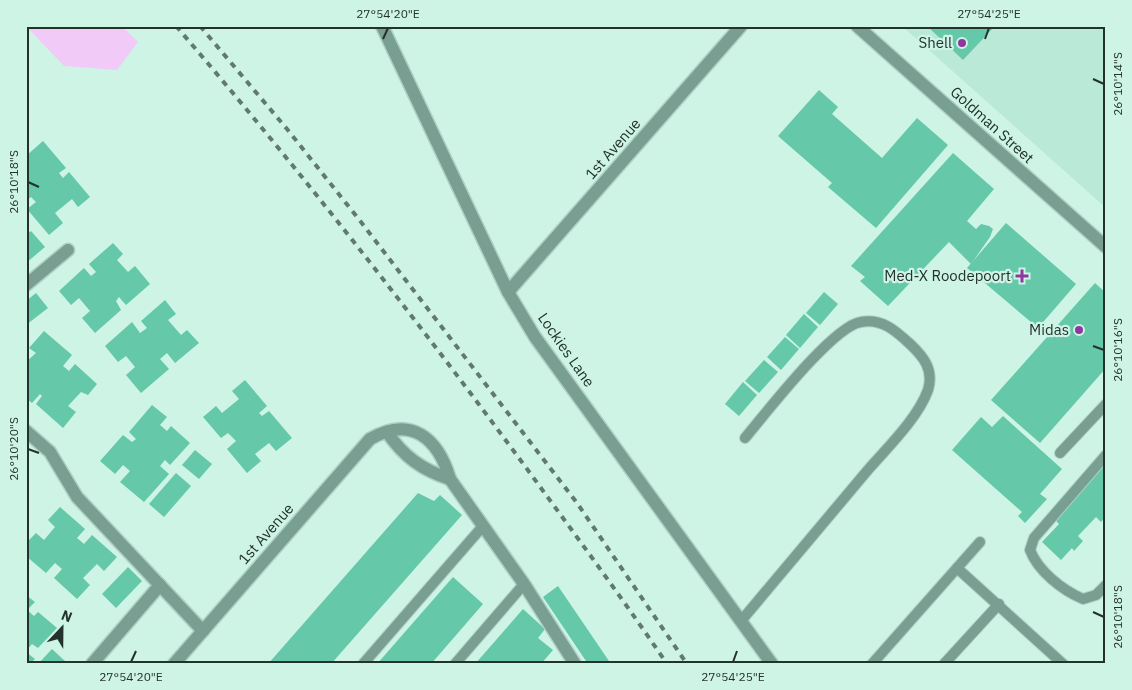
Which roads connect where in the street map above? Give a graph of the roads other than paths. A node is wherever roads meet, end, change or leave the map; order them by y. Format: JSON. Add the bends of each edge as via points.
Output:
{"nodes":[{"id":1,"x":382,"y":26,"type":"edge"},
{"id":2,"x":742,"y":26,"type":"edge"},
{"id":3,"x":857,"y":26,"type":"edge"},
{"id":4,"x":1106,"y":247,"type":"edge"},
{"id":5,"x":68,"y":250,"type":"dead end"},
{"id":6,"x":26,"y":285,"type":"edge"},
{"id":7,"x":508,"y":292,"type":"junction"},
{"id":8,"x":1106,"y":404,"type":"edge"},
{"id":9,"x":26,"y":431,"type":"edge"},
{"id":10,"x":387,"y":432,"type":"junction"},
{"id":11,"x":745,"y":438,"type":"dead end"},
{"id":12,"x":1060,"y":453,"type":"dead end"},
{"id":13,"x":1106,"y":455,"type":"edge"},
{"id":14,"x":450,"y":479,"type":"junction"},
{"id":15,"x":482,"y":526,"type":"junction"},
{"id":16,"x":980,"y":542,"type":"dead end"},
{"id":17,"x":957,"y":568,"type":"junction"},
{"id":18,"x":524,"y":584,"type":"junction"},
{"id":19,"x":1106,"y":584,"type":"edge"},
{"id":20,"x":160,"y":585,"type":"junction"},
{"id":21,"x":999,"y":604,"type":"junction"},
{"id":22,"x":741,"y":621,"type":"junction"},
{"id":23,"x":203,"y":631,"type":"junction"},
{"id":24,"x":92,"y":664,"type":"edge"},
{"id":25,"x":174,"y":664,"type":"edge"},
{"id":26,"x":363,"y":664,"type":"edge"},
{"id":27,"x":455,"y":664,"type":"edge"},
{"id":28,"x":575,"y":664,"type":"edge"},
{"id":29,"x":772,"y":664,"type":"edge"},
{"id":30,"x":872,"y":664,"type":"edge"},
{"id":31,"x":944,"y":664,"type":"edge"},
{"id":32,"x":1063,"y":664,"type":"edge"}],
"edges":[{"from":1,"to":7,"type":"street","name":"Lockies Lane"},
{"from":2,"to":7,"type":"street","name":"1st Avenue"},
{"from":3,"to":4,"type":"street","name":"Goldman Street"},
{"from":5,"to":6,"type":"street"},
{"from":7,"to":22,"type":"street","name":"Lockies Lane","via":[[541,345]]},
{"from":8,"to":12,"type":"lane"},
{"from":9,"to":20,"type":"street","via":[[50,452],[77,497]]},
{"from":10,"to":14,"type":"street","via":[[418,465]]},
{"from":10,"to":14,"type":"street","via":[[403,429],[424,435],[440,452]]},
{"from":10,"to":23,"type":"street","name":"1st Avenue","via":[[370,439]]},
{"from":11,"to":22,"type":"lane","via":[[814,358],[850,324],[880,322],[894,330],[924,356],[930,370],[928,389],[902,430]]},
{"from":13,"to":19,"type":"lane","via":[[1034,538],[1030,550],[1035,562],[1070,594],[1083,599],[1096,595]]},
{"from":14,"to":15,"type":"street"},
{"from":15,"to":18,"type":"street"},
{"from":15,"to":26,"type":"lane"},
{"from":16,"to":17,"type":"lane"},
{"from":17,"to":21,"type":"lane"},
{"from":17,"to":30,"type":"lane"},
{"from":18,"to":27,"type":"lane"},
{"from":18,"to":28,"type":"street"},
{"from":20,"to":23,"type":"street"},
{"from":20,"to":24,"type":"street"},
{"from":21,"to":31,"type":"lane"},
{"from":21,"to":32,"type":"lane"},
{"from":22,"to":29,"type":"street","name":"Lockies Lane"},
{"from":23,"to":25,"type":"street","name":"1st Avenue"}]}
